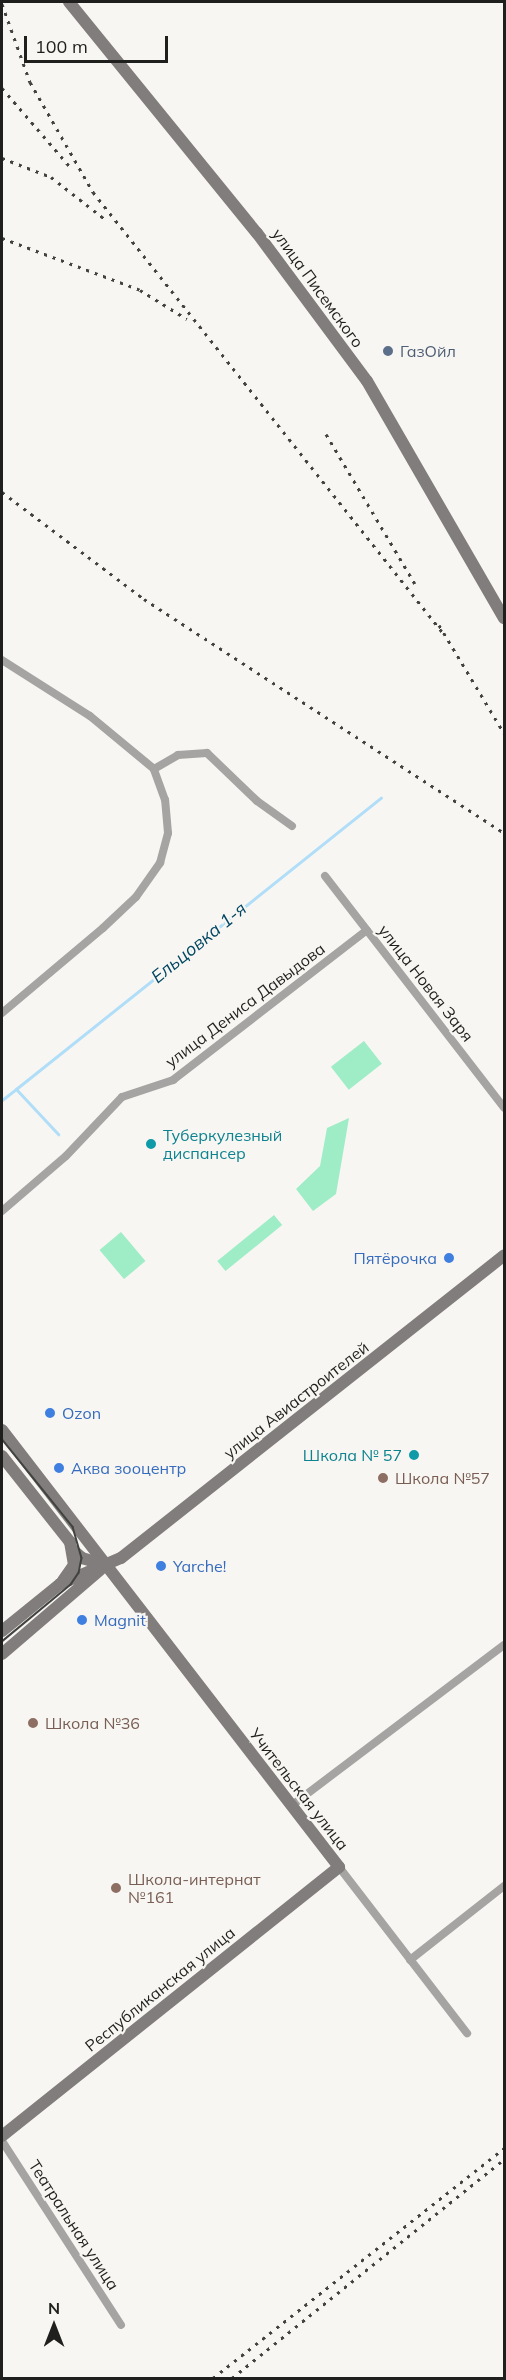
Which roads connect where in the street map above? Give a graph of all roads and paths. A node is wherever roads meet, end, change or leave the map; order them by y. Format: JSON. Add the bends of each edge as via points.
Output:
{"nodes":[{"id":1,"x":69,"y":2,"type":"edge"},
{"id":2,"x":504,"y":618,"type":"edge"},
{"id":3,"x":2,"y":660,"type":"edge"},
{"id":4,"x":154,"y":769,"type":"junction"},
{"id":5,"x":292,"y":826,"type":"dead end"},
{"id":6,"x":325,"y":876,"type":"dead end"},
{"id":7,"x":367,"y":930,"type":"junction"},
{"id":8,"x":2,"y":1013,"type":"edge"},
{"id":9,"x":504,"y":1108,"type":"edge"},
{"id":10,"x":2,"y":1211,"type":"edge"},
{"id":11,"x":504,"y":1256,"type":"edge"},
{"id":12,"x":2,"y":1430,"type":"edge"},
{"id":13,"x":2,"y":1455,"type":"edge"},
{"id":14,"x":74,"y":1551,"type":"junction"},
{"id":15,"x":105,"y":1565,"type":"junction"},
{"id":16,"x":60,"y":1584,"type":"junction"},
{"id":17,"x":2,"y":1631,"type":"edge"},
{"id":18,"x":504,"y":1645,"type":"edge"},
{"id":19,"x":2,"y":1654,"type":"edge"},
{"id":20,"x":291,"y":1806,"type":"junction"},
{"id":21,"x":339,"y":1867,"type":"junction"},
{"id":22,"x":504,"y":1886,"type":"edge"},
{"id":23,"x":410,"y":1960,"type":"junction"},
{"id":24,"x":467,"y":2033,"type":"dead end"},
{"id":25,"x":2,"y":2136,"type":"edge"},
{"id":26,"x":2,"y":2141,"type":"edge"},
{"id":27,"x":121,"y":2325,"type":"dead end"}],
"edges":[{"from":1,"to":2,"type":"street","name":"улица Писемского","via":[[257,233],[367,381]]},
{"from":3,"to":4,"type":"street","via":[[90,716]]},
{"from":4,"to":5,"type":"street","via":[[178,754],[207,753],[257,801]]},
{"from":4,"to":8,"type":"street","via":[[165,800],[168,833],[160,863],[136,897]]},
{"from":6,"to":7,"type":"street","name":"улица Новая Заря"},
{"from":7,"to":9,"type":"street","name":"улица Новая Заря"},
{"from":7,"to":10,"type":"street","name":"улица Дениса Давыдова","via":[[173,1080],[122,1097],[66,1156]]},
{"from":11,"to":15,"type":"street","name":"улица Авиастроителей","via":[[122,1558]]},
{"from":12,"to":15,"type":"street","name":"Учительская улица"},
{"from":13,"to":14,"type":"street"},
{"from":14,"to":15,"type":"street","via":[[82,1558]]},
{"from":14,"to":16,"type":"street","via":[[73,1568]]},
{"from":15,"to":16,"type":"street","name":"улица Авиастроителей"},
{"from":15,"to":19,"type":"street","name":"улица Авиастроителей"},
{"from":15,"to":20,"type":"street","name":"Учительская улица"},
{"from":16,"to":17,"type":"street","name":"улица Авиастроителей"},
{"from":18,"to":20,"type":"street"},
{"from":20,"to":21,"type":"street","name":"Учительская улица"},
{"from":21,"to":23,"type":"street","name":"Учительская улица"},
{"from":21,"to":25,"type":"street","name":"Республиканская улица"},
{"from":22,"to":23,"type":"street"},
{"from":23,"to":24,"type":"street","name":"Учительская улица"},
{"from":26,"to":27,"type":"street","name":"Театральная улица"}]}
